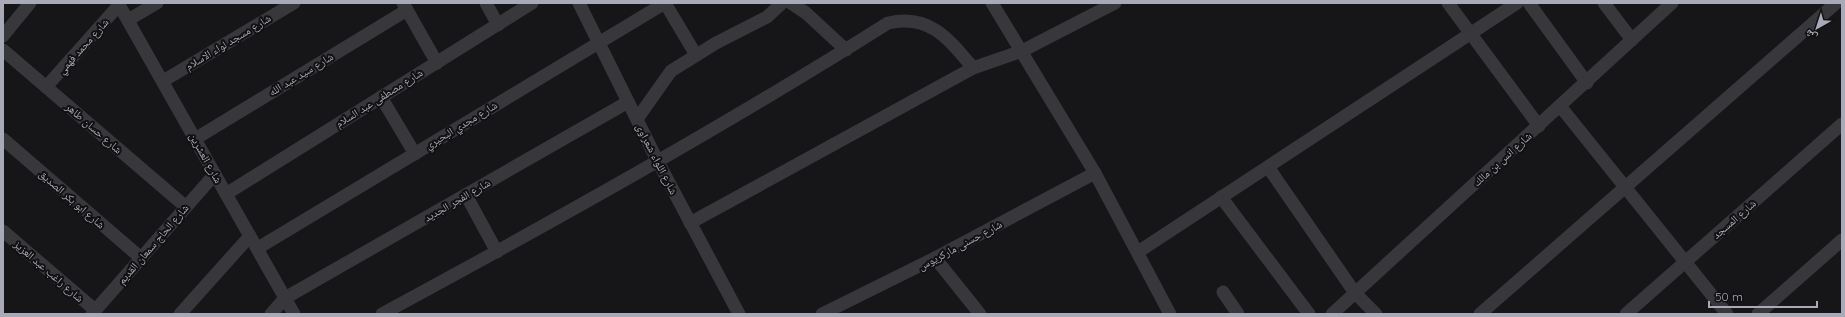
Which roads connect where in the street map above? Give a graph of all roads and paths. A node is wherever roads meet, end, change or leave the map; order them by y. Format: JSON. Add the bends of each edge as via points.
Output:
{"nodes":[{"id":1,"x":30,"y":3,"type":"edge"},
{"id":2,"x":157,"y":3,"type":"edge"},
{"id":3,"x":294,"y":3,"type":"edge"},
{"id":4,"x":486,"y":3,"type":"edge"},
{"id":5,"x":532,"y":3,"type":"edge"},
{"id":6,"x":579,"y":3,"type":"edge"},
{"id":7,"x":665,"y":3,"type":"edge"},
{"id":8,"x":782,"y":3,"type":"edge"},
{"id":9,"x":790,"y":3,"type":"edge"},
{"id":10,"x":992,"y":3,"type":"edge"},
{"id":11,"x":1115,"y":3,"type":"edge"},
{"id":12,"x":1448,"y":3,"type":"edge"},
{"id":13,"x":1517,"y":3,"type":"edge"},
{"id":14,"x":1529,"y":3,"type":"edge"},
{"id":15,"x":1604,"y":3,"type":"edge"},
{"id":16,"x":1672,"y":3,"type":"edge"},
{"id":17,"x":1836,"y":3,"type":"edge"},
{"id":18,"x":119,"y":4,"type":"edge"},
{"id":19,"x":405,"y":6,"type":"edge"},
{"id":20,"x":128,"y":20,"type":"junction"},
{"id":21,"x":498,"y":24,"type":"junction"},
{"id":22,"x":1470,"y":34,"type":"junction"},
{"id":23,"x":3,"y":36,"type":"edge"},
{"id":24,"x":1632,"y":40,"type":"junction"},
{"id":25,"x":599,"y":43,"type":"junction"},
{"id":26,"x":3,"y":50,"type":"edge"},
{"id":27,"x":846,"y":50,"type":"junction"},
{"id":28,"x":1022,"y":50,"type":"junction"},
{"id":29,"x":696,"y":55,"type":"junction"},
{"id":30,"x":437,"y":63,"type":"junction"},
{"id":31,"x":973,"y":68,"type":"junction"},
{"id":32,"x":163,"y":81,"type":"junction"},
{"id":33,"x":1587,"y":83,"type":"junction"},
{"id":34,"x":46,"y":87,"type":"junction"},
{"id":35,"x":381,"y":97,"type":"junction"},
{"id":36,"x":628,"y":102,"type":"junction"},
{"id":37,"x":1560,"y":106,"type":"junction"},
{"id":38,"x":637,"y":119,"type":"junction"},
{"id":39,"x":1842,"y":124,"type":"edge"},
{"id":40,"x":1539,"y":126,"type":"junction"},
{"id":41,"x":3,"y":139,"type":"edge"},
{"id":42,"x":196,"y":139,"type":"junction"},
{"id":43,"x":415,"y":154,"type":"junction"},
{"id":44,"x":657,"y":160,"type":"junction"},
{"id":45,"x":1268,"y":166,"type":"junction"},
{"id":46,"x":1095,"y":173,"type":"junction"},
{"id":47,"x":215,"y":174,"type":"junction"},
{"id":48,"x":1625,"y":187,"type":"junction"},
{"id":49,"x":226,"y":194,"type":"junction"},
{"id":50,"x":466,"y":195,"type":"junction"},
{"id":51,"x":1221,"y":197,"type":"junction"},
{"id":52,"x":186,"y":207,"type":"junction"},
{"id":53,"x":690,"y":223,"type":"junction"},
{"id":54,"x":3,"y":231,"type":"edge"},
{"id":55,"x":250,"y":236,"type":"junction"},
{"id":56,"x":1842,"y":240,"type":"edge"},
{"id":57,"x":258,"y":248,"type":"junction"},
{"id":58,"x":497,"y":252,"type":"junction"},
{"id":59,"x":1138,"y":252,"type":"junction"},
{"id":60,"x":141,"y":258,"type":"junction"},
{"id":61,"x":935,"y":258,"type":"junction"},
{"id":62,"x":1686,"y":262,"type":"junction"},
{"id":63,"x":1223,"y":292,"type":"dead end"},
{"id":64,"x":1356,"y":293,"type":"junction"},
{"id":65,"x":285,"y":298,"type":"junction"},
{"id":66,"x":93,"y":312,"type":"edge"},
{"id":67,"x":180,"y":314,"type":"edge"},
{"id":68,"x":271,"y":314,"type":"edge"},
{"id":69,"x":294,"y":314,"type":"edge"},
{"id":70,"x":382,"y":314,"type":"edge"},
{"id":71,"x":739,"y":314,"type":"edge"},
{"id":72,"x":822,"y":314,"type":"edge"},
{"id":73,"x":980,"y":314,"type":"edge"},
{"id":74,"x":1170,"y":314,"type":"edge"},
{"id":75,"x":1238,"y":314,"type":"edge"},
{"id":76,"x":1309,"y":314,"type":"edge"},
{"id":77,"x":1332,"y":314,"type":"edge"},
{"id":78,"x":1376,"y":314,"type":"edge"},
{"id":79,"x":1480,"y":314,"type":"edge"},
{"id":80,"x":1626,"y":314,"type":"edge"},
{"id":81,"x":1727,"y":314,"type":"edge"},
{"id":82,"x":1758,"y":314,"type":"edge"}],
"edges":[{"from":1,"to":23,"type":"street"},
{"from":2,"to":20,"type":"street"},
{"from":3,"to":32,"type":"street","name":"شارع مسجد لواء الاسلام"},
{"from":4,"to":21,"type":"street"},
{"from":5,"to":21,"type":"street","name":"شارع مصطفى عبد السلام"},
{"from":6,"to":25,"type":"street","name":"شارع اللواء شعراوى"},
{"from":7,"to":25,"type":"street","name":"شارع مجدي البحيري"},
{"from":7,"to":29,"type":"street"},
{"from":8,"to":29,"type":"street","via":[[767,17]]},
{"from":9,"to":27,"type":"street","via":[[806,13]]},
{"from":10,"to":28,"type":"street"},
{"from":11,"to":28,"type":"street"},
{"from":12,"to":22,"type":"street"},
{"from":13,"to":22,"type":"street"},
{"from":14,"to":33,"type":"street"},
{"from":15,"to":24,"type":"street"},
{"from":16,"to":24,"type":"street","name":"شارع انس بن مالك"},
{"from":17,"to":48,"type":"street"},
{"from":18,"to":20,"type":"street","name":"شارع العشرين"},
{"from":18,"to":34,"type":"street","name":"شارع محمد فهمي"},
{"from":19,"to":30,"type":"street"},
{"from":19,"to":42,"type":"street","name":"شارع سيد عبد الله"},
{"from":20,"to":32,"type":"street","name":"شارع العشرين"},
{"from":21,"to":30,"type":"street","name":"شارع مصطفى عبد السلام"},
{"from":22,"to":40,"type":"street"},
{"from":22,"to":45,"type":"street"},
{"from":24,"to":33,"type":"street","name":"شارع انس بن مالك"},
{"from":25,"to":36,"type":"street","name":"شارع اللواء شعراوى"},
{"from":25,"to":43,"type":"street","name":"شارع مجدي البحيري"},
{"from":26,"to":34,"type":"street","name":"شارع حسان طاهر"},
{"from":27,"to":31,"type":"street","via":[[888,24],[912,20],[927,25],[951,41]]},
{"from":27,"to":44,"type":"street"},
{"from":28,"to":31,"type":"street"},
{"from":28,"to":46,"type":"street"},
{"from":29,"to":38,"type":"street","via":[[671,71]]},
{"from":30,"to":35,"type":"street","name":"شارع مصطفى عبد السلام"},
{"from":31,"to":53,"type":"street"},
{"from":32,"to":42,"type":"street","name":"شارع العشرين"},
{"from":33,"to":37,"type":"street","name":"شارع انس بن مالك"},
{"from":34,"to":52,"type":"street","name":"شارع حسان طاهر"},
{"from":35,"to":43,"type":"street"},
{"from":35,"to":49,"type":"street","name":"شارع مصطفى عبد السلام"},
{"from":36,"to":38,"type":"street","name":"شارع اللواء شعراوى"},
{"from":36,"to":50,"type":"street","name":"شارع الفجر الجديد"},
{"from":37,"to":40,"type":"street","name":"شارع انس بن مالك"},
{"from":37,"to":48,"type":"street"},
{"from":38,"to":44,"type":"street","name":"شارع اللواء شعراوى"},
{"from":39,"to":62,"type":"street","name":"شارع المسجد"},
{"from":40,"to":64,"type":"street","name":"شارع انس بن مالك"},
{"from":41,"to":60,"type":"street","name":"شارع ابو بكر الصديق"},
{"from":42,"to":47,"type":"street","name":"شارع العشرين"},
{"from":43,"to":57,"type":"street","name":"شارع مجدي البحيري"},
{"from":44,"to":53,"type":"street","name":"شارع اللواء شعراوى"},
{"from":44,"to":58,"type":"street"},
{"from":45,"to":51,"type":"street"},
{"from":45,"to":64,"type":"street"},
{"from":46,"to":59,"type":"street"},
{"from":46,"to":61,"type":"street","name":"شارع حسنى ماركريوس"},
{"from":47,"to":49,"type":"street","name":"شارع العشرين"},
{"from":47,"to":52,"type":"street","name":"شارع الحاج سمعان القديم"},
{"from":48,"to":62,"type":"street"},
{"from":48,"to":79,"type":"street"},
{"from":49,"to":55,"type":"street","name":"شارع العشرين"},
{"from":50,"to":58,"type":"street"},
{"from":50,"to":65,"type":"street","name":"شارع الفجر الجديد"},
{"from":51,"to":59,"type":"street"},
{"from":51,"to":76,"type":"street"},
{"from":52,"to":60,"type":"street","name":"شارع الحاج سمعان القديم"},
{"from":53,"to":71,"type":"street","name":"شارع اللواء شعراوى"},
{"from":54,"to":66,"type":"street","name":"شارع راغب عبد العزيز"},
{"from":55,"to":57,"type":"street","name":"شارع العشرين"},
{"from":55,"to":67,"type":"street"},
{"from":56,"to":82,"type":"street"},
{"from":57,"to":65,"type":"street","name":"شارع العشرين"},
{"from":58,"to":70,"type":"street"},
{"from":59,"to":74,"type":"street"},
{"from":60,"to":66,"type":"street","name":"شارع الحاج سمعان القديم"},
{"from":61,"to":72,"type":"street","name":"شارع حسنى ماركريوس"},
{"from":61,"to":73,"type":"street"},
{"from":62,"to":80,"type":"street","name":"شارع المسجد"},
{"from":62,"to":81,"type":"street"},
{"from":63,"to":75,"type":"street"},
{"from":64,"to":77,"type":"street","name":"شارع انس بن مالك"},
{"from":64,"to":78,"type":"street"},
{"from":65,"to":68,"type":"street","name":"شارع الفجر الجديد"},
{"from":65,"to":69,"type":"street","name":"شارع العشرين"}]}
